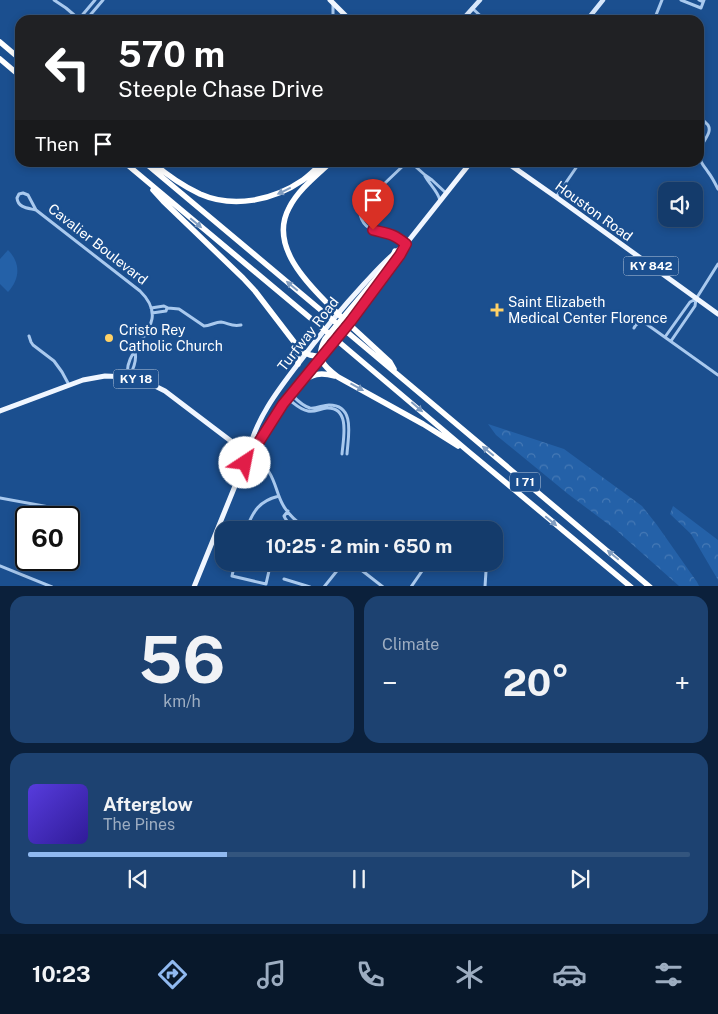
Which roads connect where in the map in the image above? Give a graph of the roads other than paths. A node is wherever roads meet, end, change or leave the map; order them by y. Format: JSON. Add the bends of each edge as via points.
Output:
{"nodes":[{"id":1,"x":54,"y":0,"type":"edge"},
{"id":2,"x":95,"y":0,"type":"edge"},
{"id":3,"x":103,"y":0,"type":"edge"},
{"id":4,"x":480,"y":0,"type":"edge"},
{"id":5,"x":603,"y":0,"type":"edge"},
{"id":6,"x":662,"y":0,"type":"edge"},
{"id":7,"x":681,"y":0,"type":"edge"},
{"id":8,"x":698,"y":0,"type":"edge"},
{"id":9,"x":332,"y":1,"type":"edge"},
{"id":10,"x":704,"y":1,"type":"edge"},
{"id":11,"x":472,"y":8,"type":"junction"},
{"id":12,"x":74,"y":15,"type":"edge"},
{"id":13,"x":82,"y":15,"type":"edge"},
{"id":14,"x":90,"y":15,"type":"edge"},
{"id":15,"x":333,"y":15,"type":"edge"},
{"id":16,"x":345,"y":15,"type":"edge"},
{"id":17,"x":466,"y":15,"type":"edge"},
{"id":18,"x":480,"y":15,"type":"edge"},
{"id":19,"x":591,"y":15,"type":"edge"},
{"id":20,"x":656,"y":15,"type":"edge"},
{"id":21,"x":0,"y":42,"type":"edge"},
{"id":22,"x":15,"y":55,"type":"edge"},
{"id":23,"x":0,"y":59,"type":"edge"},
{"id":24,"x":15,"y":72,"type":"edge"},
{"id":25,"x":704,"y":122,"type":"edge"},
{"id":26,"x":704,"y":141,"type":"edge"},
{"id":27,"x":704,"y":165,"type":"edge"},
{"id":28,"x":130,"y":167,"type":"edge"},
{"id":29,"x":150,"y":167,"type":"edge"},
{"id":30,"x":158,"y":167,"type":"edge"},
{"id":31,"x":318,"y":167,"type":"edge"},
{"id":32,"x":326,"y":167,"type":"edge"},
{"id":33,"x":402,"y":167,"type":"edge"},
{"id":34,"x":415,"y":167,"type":"edge"},
{"id":35,"x":467,"y":167,"type":"edge"},
{"id":36,"x":513,"y":167,"type":"edge"},
{"id":37,"x":577,"y":167,"type":"edge"},
{"id":38,"x":425,"y":176,"type":"junction"},
{"id":39,"x":146,"y":180,"type":"junction"},
{"id":40,"x":718,"y":190,"type":"edge"},
{"id":41,"x":446,"y":194,"type":"junction"},
{"id":42,"x":556,"y":197,"type":"junction"},
{"id":43,"x":440,"y":201,"type":"junction"},
{"id":44,"x":36,"y":210,"type":"junction"},
{"id":45,"x":406,"y":244,"type":"junction"},
{"id":46,"x":396,"y":251,"type":"junction"},
{"id":47,"x":718,"y":264,"type":"edge"},
{"id":48,"x":696,"y":299,"type":"junction"},
{"id":49,"x":151,"y":308,"type":"junction"},
{"id":50,"x":168,"y":308,"type":"junction"},
{"id":51,"x":152,"y":313,"type":"junction"},
{"id":52,"x":718,"y":314,"type":"edge"},
{"id":53,"x":241,"y":325,"type":"dead end"},
{"id":54,"x":634,"y":328,"type":"dead end"},
{"id":55,"x":349,"y":330,"type":"junction"},
{"id":56,"x":29,"y":336,"type":"dead end"},
{"id":57,"x":665,"y":337,"type":"junction"},
{"id":58,"x":671,"y":341,"type":"junction"},
{"id":59,"x":296,"y":345,"type":"junction"},
{"id":60,"x":306,"y":354,"type":"junction"},
{"id":61,"x":321,"y":357,"type":"junction"},
{"id":62,"x":298,"y":364,"type":"junction"},
{"id":63,"x":718,"y":375,"type":"edge"},
{"id":64,"x":129,"y":377,"type":"junction"},
{"id":65,"x":338,"y":377,"type":"junction"},
{"id":66,"x":300,"y":383,"type":"junction"},
{"id":67,"x":69,"y":385,"type":"junction"},
{"id":68,"x":289,"y":396,"type":"junction"},
{"id":69,"x":0,"y":411,"type":"edge"},
{"id":70,"x":469,"y":452,"type":"junction"},
{"id":71,"x":248,"y":454,"type":"junction"},
{"id":72,"x":342,"y":454,"type":"dead end"},
{"id":73,"x":347,"y":454,"type":"dead end"},
{"id":74,"x":279,"y":496,"type":"junction"},
{"id":75,"x":0,"y":498,"type":"edge"},
{"id":76,"x":44,"y":506,"type":"edge"},
{"id":77,"x":288,"y":512,"type":"junction"},
{"id":78,"x":250,"y":521,"type":"edge"},
{"id":79,"x":287,"y":521,"type":"edge"},
{"id":80,"x":297,"y":521,"type":"edge"},
{"id":81,"x":0,"y":566,"type":"edge"},
{"id":82,"x":233,"y":571,"type":"edge"},
{"id":83,"x":269,"y":571,"type":"edge"},
{"id":84,"x":336,"y":571,"type":"edge"},
{"id":85,"x":363,"y":571,"type":"edge"},
{"id":86,"x":486,"y":571,"type":"dead end"},
{"id":87,"x":422,"y":572,"type":"dead end"},
{"id":88,"x":284,"y":580,"type":"dead end"},
{"id":89,"x":52,"y":586,"type":"edge"},
{"id":90,"x":194,"y":586,"type":"edge"},
{"id":91,"x":310,"y":586,"type":"edge"},
{"id":92,"x":324,"y":586,"type":"edge"},
{"id":93,"x":383,"y":586,"type":"edge"},
{"id":94,"x":411,"y":586,"type":"edge"},
{"id":95,"x":485,"y":586,"type":"edge"},
{"id":96,"x":631,"y":586,"type":"edge"},
{"id":97,"x":650,"y":586,"type":"edge"}],
"edges":[{"from":1,"to":12,"type":"street"},
{"from":2,"to":13,"type":"street"},
{"from":3,"to":14,"type":"street"},
{"from":4,"to":11,"type":"main road"},
{"from":5,"to":19,"type":"main road"},
{"from":6,"to":20,"type":"street"},
{"from":7,"to":10,"type":"street","via":[[701,8]]},
{"from":8,"to":10,"type":"street"},
{"from":9,"to":15,"type":"street"},
{"from":9,"to":16,"type":"main road"},
{"from":11,"to":17,"type":"main road"},
{"from":11,"to":18,"type":"street"},
{"from":21,"to":22,"type":"highway"},
{"from":23,"to":24,"type":"highway"},
{"from":25,"to":26,"type":"street","via":[[709,131]]},
{"from":27,"to":40,"type":"street"},
{"from":28,"to":39,"type":"highway","number":"I 71"},
{"from":55,"to":29,"type":"highway","one_way":true,"bridge":true,"via":[[329,317]]},
{"from":31,"to":30,"type":"highway","one_way":true,"via":[[304,180],[276,195],[233,201],[202,195]]},
{"from":32,"to":55,"type":"highway","bridge":true,"via":[[296,197],[284,218],[284,230],[288,250],[298,272]]},
{"from":33,"to":45,"type":"street","via":[[360,210],[361,218],[368,227],[388,232]]},
{"from":34,"to":38,"type":"street"},
{"from":35,"to":41,"type":"main road","name":"Turfway Road"},
{"from":36,"to":42,"type":"main road","name":"Houston Road","number":"KY 842"},
{"from":37,"to":42,"type":"street"},
{"from":38,"to":41,"type":"street"},
{"from":38,"to":43,"type":"street"},
{"from":39,"to":59,"type":"highway","via":[[163,201],[255,291]]},
{"from":39,"to":70,"type":"highway","number":"I 71","one_way":true,"bridge":true},
{"from":41,"to":43,"type":"main road","name":"Turfway Road"},
{"from":42,"to":48,"type":"main road","name":"Houston Road","number":"KY 842"},
{"from":43,"to":45,"type":"main road","name":"Turfway Road"},
{"from":44,"to":44,"type":"street","name":"Cavalier Boulevard","via":[[28,196],[19,194],[19,205]]},
{"from":44,"to":49,"type":"street","name":"Cavalier Boulevard","via":[[140,290]]},
{"from":45,"to":46,"type":"main road","name":"Turfway Road"},
{"from":45,"to":61,"type":"main road","name":"Turfway Road","via":[[396,262]]},
{"from":46,"to":60,"type":"main road","name":"Turfway Road","via":[[344,306]]},
{"from":46,"to":61,"type":"highway","via":[[325,340]]},
{"from":47,"to":48,"type":"street"},
{"from":48,"to":52,"type":"main road","name":"Houston Road","number":"KY 842"},
{"from":48,"to":57,"type":"street","via":[[690,302]]},
{"from":48,"to":58,"type":"street","via":[[695,306]]},
{"from":49,"to":50,"type":"street"},
{"from":49,"to":51,"type":"street","name":"Cavalier Boulevard"},
{"from":50,"to":51,"type":"street"},
{"from":50,"to":53,"type":"street","via":[[179,309],[204,326],[220,322]]},
{"from":51,"to":64,"type":"street","name":"Cavalier Boulevard","via":[[149,328],[135,352]]},
{"from":54,"to":57,"type":"street","via":[[636,324],[645,323]]},
{"from":97,"to":55,"type":"highway","number":"I 71","one_way":true},
{"from":56,"to":67,"type":"street","via":[[33,345],[57,364]]},
{"from":57,"to":58,"type":"street"},
{"from":58,"to":63,"type":"street"},
{"from":59,"to":60,"type":"highway"},
{"from":59,"to":62,"type":"highway"},
{"from":60,"to":61,"type":"highway"},
{"from":60,"to":62,"type":"main road","name":"Turfway Road"},
{"from":61,"to":65,"type":"highway","via":[[326,367]]},
{"from":61,"to":66,"type":"main road","name":"Turfway Road"},
{"from":62,"to":71,"type":"main road","name":"Turfway Road","via":[[260,422]]},
{"from":64,"to":67,"type":"main road","number":"KY 18","via":[[98,377]]},
{"from":64,"to":71,"type":"main road","number":"KY 18","via":[[165,391]]},
{"from":65,"to":66,"type":"highway","via":[[316,374]]},
{"from":65,"to":70,"type":"highway","one_way":true},
{"from":66,"to":68,"type":"main road","name":"Turfway Road"},
{"from":67,"to":69,"type":"main road","number":"KY 18"},
{"from":68,"to":71,"type":"main road","name":"Turfway Road"},
{"from":68,"to":72,"type":"street","via":[[298,407],[308,411],[330,408],[338,412],[345,427]]},
{"from":68,"to":73,"type":"street","via":[[308,407],[331,405],[344,411],[349,426]]},
{"from":70,"to":96,"type":"highway","number":"I 71","one_way":true},
{"from":71,"to":74,"type":"street","via":[[268,472]]},
{"from":71,"to":90,"type":"main road","name":"Turfway Road"},
{"from":74,"to":77,"type":"street"},
{"from":74,"to":78,"type":"street","via":[[261,504]]},
{"from":75,"to":76,"type":"street"},
{"from":77,"to":79,"type":"street","via":[[284,516]]},
{"from":77,"to":80,"type":"street"},
{"from":81,"to":89,"type":"street"},
{"from":82,"to":83,"type":"street","via":[[232,576],[266,584]]},
{"from":84,"to":92,"type":"street"},
{"from":85,"to":93,"type":"street"},
{"from":86,"to":95,"type":"street"},
{"from":87,"to":94,"type":"street"},
{"from":88,"to":91,"type":"street"}]}
